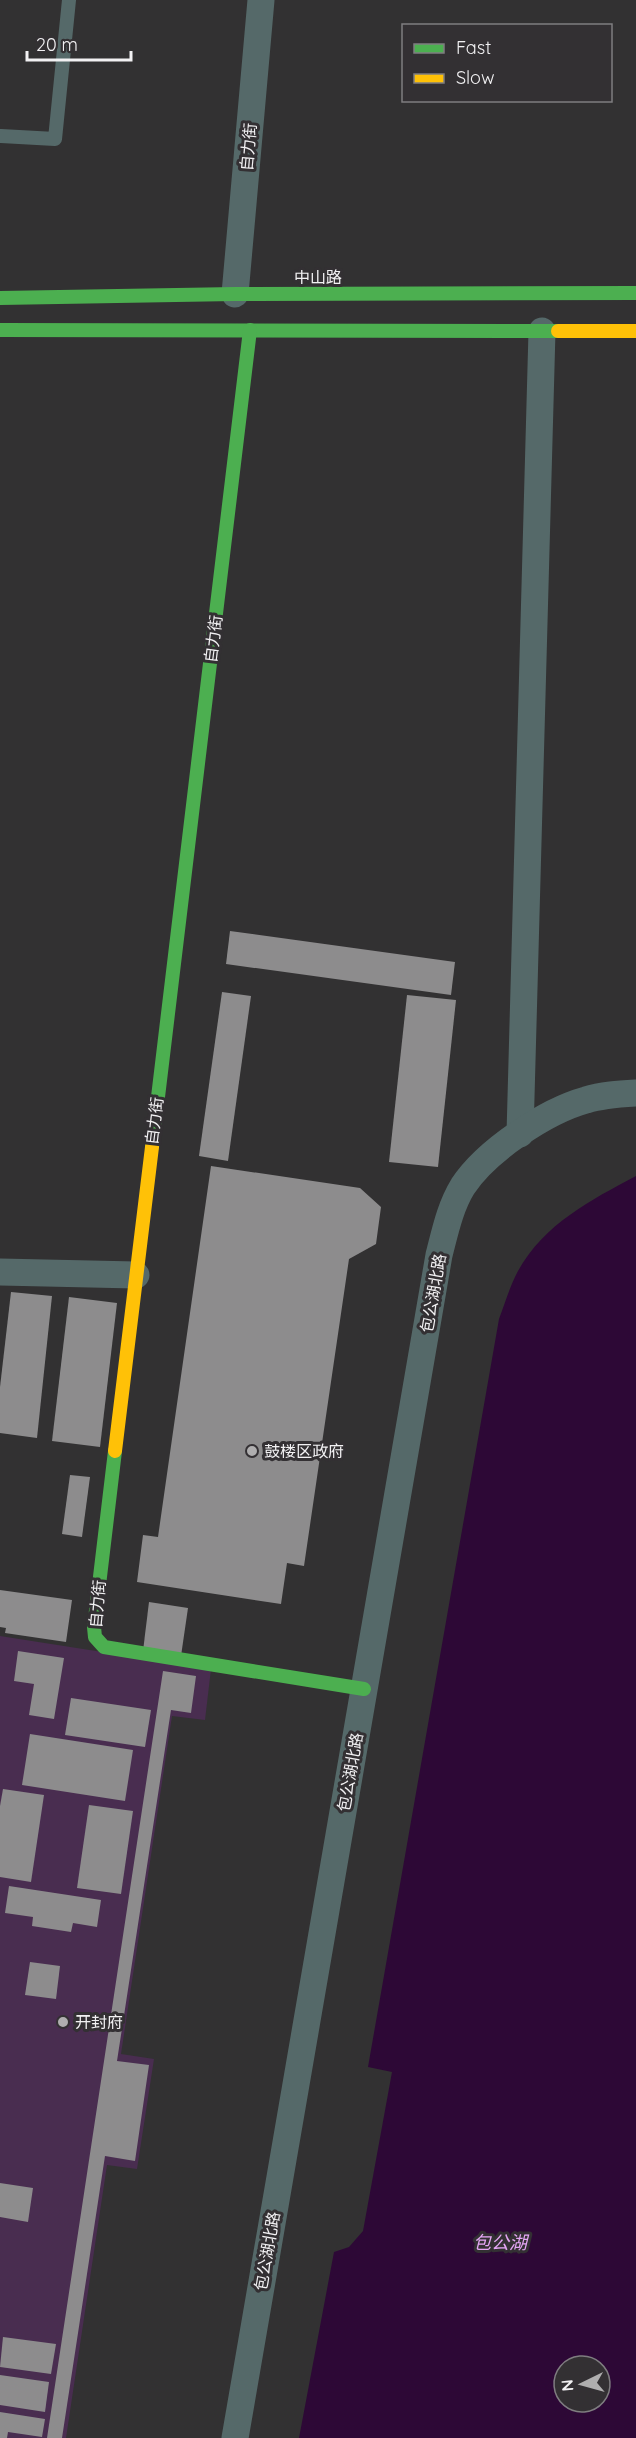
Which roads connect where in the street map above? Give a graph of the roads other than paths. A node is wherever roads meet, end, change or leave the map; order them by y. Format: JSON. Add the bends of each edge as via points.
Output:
{"nodes":[{"id":1,"x":69,"y":0,"type":"edge"},
{"id":2,"x":261,"y":0,"type":"edge"},
{"id":3,"x":0,"y":138,"type":"edge"},
{"id":4,"x":636,"y":293,"type":"edge"},
{"id":5,"x":235,"y":294,"type":"junction"},
{"id":6,"x":0,"y":298,"type":"edge"},
{"id":7,"x":0,"y":330,"type":"edge"},
{"id":8,"x":250,"y":330,"type":"junction"},
{"id":9,"x":542,"y":331,"type":"junction"},
{"id":10,"x":636,"y":331,"type":"edge"},
{"id":11,"x":636,"y":1093,"type":"edge"},
{"id":12,"x":520,"y":1134,"type":"junction"},
{"id":13,"x":0,"y":1272,"type":"edge"},
{"id":14,"x":136,"y":1275,"type":"junction"},
{"id":15,"x":364,"y":1689,"type":"junction"},
{"id":16,"x":235,"y":2438,"type":"edge"}],
"edges":[{"from":1,"to":3,"type":"lane","via":[[55,139]]},
{"from":2,"to":5,"type":"street","name":"自力街"},
{"from":4,"to":5,"type":"street","name":"中山路"},
{"from":5,"to":6,"type":"street","name":"中山路"},
{"from":7,"to":8,"type":"street"},
{"from":8,"to":9,"type":"street"},
{"from":8,"to":14,"type":"street","name":"自力街"},
{"from":9,"to":10,"type":"street"},
{"from":9,"to":12,"type":"street"},
{"from":11,"to":12,"type":"street","name":"包公湖北路","via":[[584,1100]]},
{"from":12,"to":15,"type":"street","name":"包公湖北路","via":[[489,1155],[463,1187],[441,1246]]},
{"from":13,"to":14,"type":"street"},
{"from":14,"to":15,"type":"street","name":"自力街","via":[[95,1637],[104,1647]]},
{"from":15,"to":16,"type":"street","name":"包公湖北路"}]}
